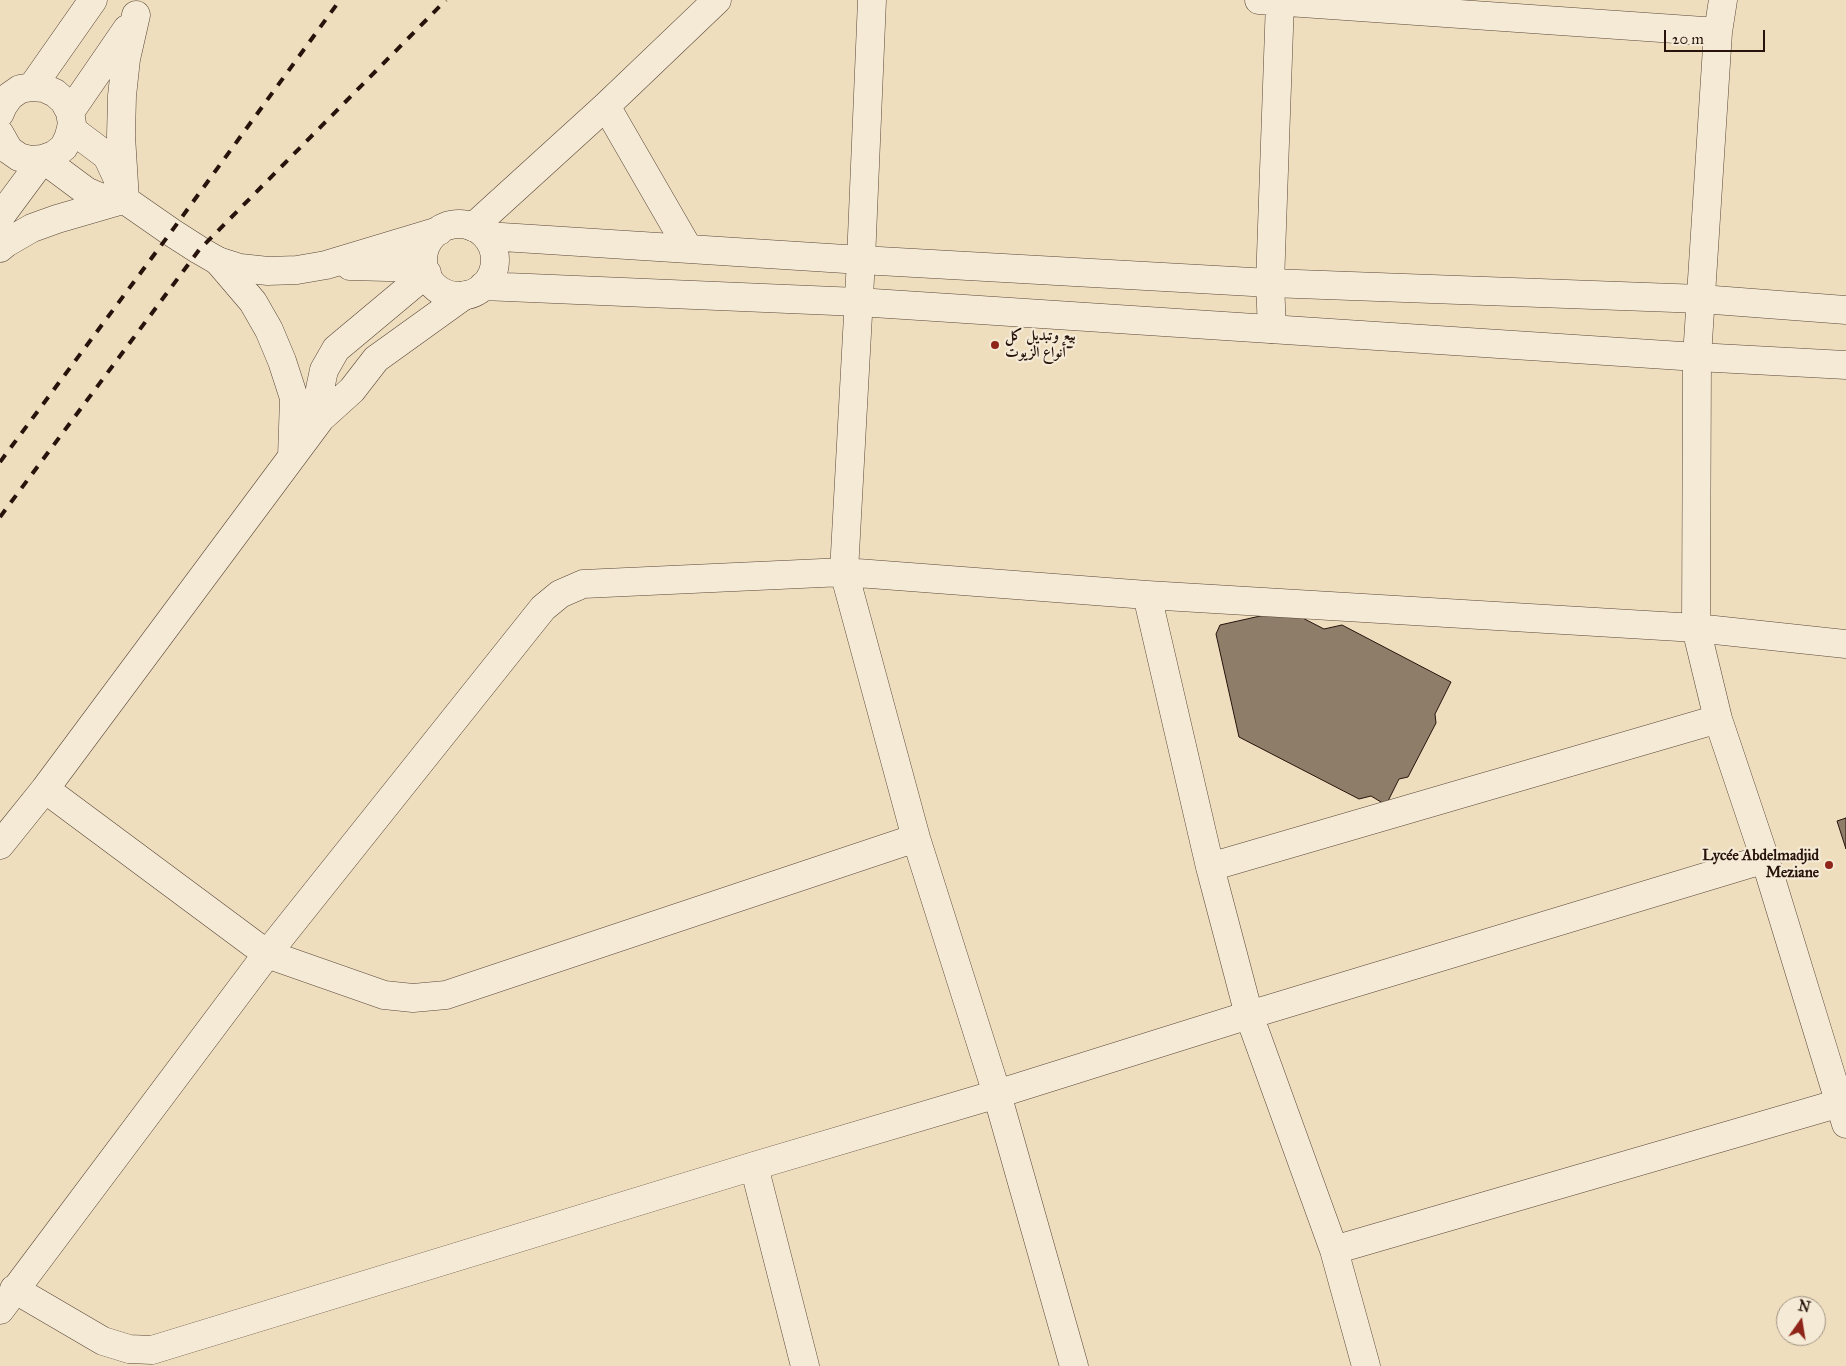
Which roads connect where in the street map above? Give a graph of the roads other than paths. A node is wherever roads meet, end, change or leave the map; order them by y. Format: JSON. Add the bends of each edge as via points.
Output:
{"nodes":[{"id":1,"x":93,"y":0,"type":"edge"},
{"id":2,"x":717,"y":0,"type":"edge"},
{"id":3,"x":872,"y":0,"type":"edge"},
{"id":4,"x":1722,"y":0,"type":"edge"},
{"id":5,"x":1270,"y":1,"type":"edge"},
{"id":6,"x":142,"y":8,"type":"edge"},
{"id":7,"x":1718,"y":32,"type":"junction"},
{"id":8,"x":32,"y":87,"type":"junction"},
{"id":9,"x":606,"y":106,"type":"junction"},
{"id":10,"x":0,"y":113,"type":"edge"},
{"id":11,"x":70,"y":120,"type":"junction"},
{"id":12,"x":1,"y":139,"type":"edge"},
{"id":13,"x":43,"y":159,"type":"junction"},
{"id":14,"x":125,"y":200,"type":"junction"},
{"id":15,"x":0,"y":217,"type":"edge"},
{"id":16,"x":439,"y":231,"type":"junction"},
{"id":17,"x":479,"y":231,"type":"junction"},
{"id":18,"x":0,"y":248,"type":"edge"},
{"id":19,"x":688,"y":248,"type":"junction"},
{"id":20,"x":861,"y":260,"type":"junction"},
{"id":21,"x":218,"y":261,"type":"junction"},
{"id":22,"x":326,"y":265,"type":"junction"},
{"id":23,"x":425,"y":271,"type":"junction"},
{"id":24,"x":1270,"y":282,"type":"junction"},
{"id":25,"x":474,"y":291,"type":"junction"},
{"id":26,"x":1701,"y":299,"type":"junction"},
{"id":27,"x":858,"y":302,"type":"junction"},
{"id":28,"x":1846,"y":310,"type":"edge"},
{"id":29,"x":1272,"y":329,"type":"junction"},
{"id":30,"x":1697,"y":357,"type":"junction"},
{"id":31,"x":1846,"y":365,"type":"edge"},
{"id":32,"x":321,"y":418,"type":"junction"},
{"id":33,"x":292,"y":457,"type":"junction"},
{"id":34,"x":844,"y":572,"type":"junction"},
{"id":35,"x":1147,"y":594,"type":"junction"},
{"id":36,"x":1696,"y":628,"type":"junction"},
{"id":37,"x":1846,"y":644,"type":"edge"},
{"id":38,"x":1718,"y":719,"type":"junction"},
{"id":39,"x":44,"y":789,"type":"junction"},
{"id":40,"x":916,"y":838,"type":"junction"},
{"id":41,"x":0,"y":845,"type":"edge"},
{"id":42,"x":1765,"y":859,"type":"junction"},
{"id":43,"x":1210,"y":867,"type":"junction"},
{"id":44,"x":267,"y":954,"type":"junction"},
{"id":45,"x":1249,"y":1014,"type":"junction"},
{"id":46,"x":996,"y":1094,"type":"junction"},
{"id":47,"x":1843,"y":1113,"type":"edge"},
{"id":48,"x":754,"y":1166,"type":"junction"},
{"id":49,"x":1334,"y":1250,"type":"junction"},
{"id":50,"x":7,"y":1300,"type":"edge"},
{"id":51,"x":805,"y":1366,"type":"edge"},
{"id":52,"x":1074,"y":1366,"type":"edge"},
{"id":53,"x":1366,"y":1366,"type":"edge"}],
"edges":[{"from":1,"to":8,"type":"street"},
{"from":2,"to":9,"type":"street"},
{"from":3,"to":20,"type":"street"},
{"from":4,"to":7,"type":"street"},
{"from":5,"to":7,"type":"street"},
{"from":5,"to":24,"type":"street"},
{"from":6,"to":11,"type":"street"},
{"from":6,"to":14,"type":"street","via":[[126,59],[122,96]]},
{"from":7,"to":26,"type":"street"},
{"from":8,"to":10,"type":"street","via":[[10,96]]},
{"from":8,"to":11,"type":"street","via":[[55,93],[64,101]]},
{"from":9,"to":17,"type":"street"},
{"from":9,"to":19,"type":"street"},
{"from":11,"to":13,"type":"street","via":[[64,147]]},
{"from":11,"to":14,"type":"street","via":[[107,156]]},
{"from":12,"to":13,"type":"street","via":[[19,157]]},
{"from":13,"to":14,"type":"street","via":[[86,191],[100,197]]},
{"from":13,"to":15,"type":"street"},
{"from":14,"to":18,"type":"street","via":[[32,228]]},
{"from":14,"to":21,"type":"street"},
{"from":16,"to":17,"type":"street","via":[[462,224]]},
{"from":16,"to":22,"type":"street"},
{"from":16,"to":23,"type":"street","via":[[426,246]]},
{"from":17,"to":19,"type":"street"},
{"from":17,"to":25,"type":"street","via":[[492,245],[495,256],[490,278]]},
{"from":19,"to":20,"type":"street"},
{"from":20,"to":24,"type":"street"},
{"from":20,"to":27,"type":"street"},
{"from":21,"to":22,"type":"street","via":[[240,268],[268,271]]},
{"from":21,"to":33,"type":"street","via":[[253,302],[282,361],[294,398]]},
{"from":22,"to":23,"type":"street"},
{"from":23,"to":25,"type":"street","via":[[435,286],[444,292],[454,295]]},
{"from":23,"to":32,"type":"street","via":[[336,349],[324,370],[320,389]]},
{"from":24,"to":26,"type":"street"},
{"from":24,"to":29,"type":"street"},
{"from":25,"to":27,"type":"street"},
{"from":25,"to":32,"type":"street","via":[[376,359],[352,390]]},
{"from":26,"to":28,"type":"street"},
{"from":26,"to":30,"type":"street"},
{"from":27,"to":29,"type":"street"},
{"from":27,"to":34,"type":"street"},
{"from":29,"to":30,"type":"street"},
{"from":30,"to":31,"type":"street"},
{"from":30,"to":36,"type":"street"},
{"from":32,"to":33,"type":"street"},
{"from":33,"to":39,"type":"street"},
{"from":34,"to":35,"type":"street"},
{"from":34,"to":40,"type":"street"},
{"from":34,"to":44,"type":"street","via":[[583,584],[560,594],[542,608]]},
{"from":35,"to":36,"type":"street"},
{"from":35,"to":43,"type":"street"},
{"from":36,"to":37,"type":"street"},
{"from":36,"to":38,"type":"street"},
{"from":38,"to":42,"type":"street"},
{"from":38,"to":43,"type":"street"},
{"from":39,"to":41,"type":"street"},
{"from":39,"to":44,"type":"street"},
{"from":40,"to":44,"type":"street","via":[[446,995],[413,998],[384,995]]},
{"from":40,"to":46,"type":"street"},
{"from":42,"to":45,"type":"street"},
{"from":42,"to":47,"type":"street"},
{"from":43,"to":45,"type":"street"},
{"from":44,"to":50,"type":"street"},
{"from":45,"to":46,"type":"street"},
{"from":45,"to":49,"type":"street"},
{"from":46,"to":48,"type":"street"},
{"from":46,"to":52,"type":"street"},
{"from":47,"to":49,"type":"street"},
{"from":48,"to":50,"type":"street","via":[[152,1350],[129,1349],[103,1341]]},
{"from":48,"to":51,"type":"street"},
{"from":49,"to":53,"type":"street"}]}
